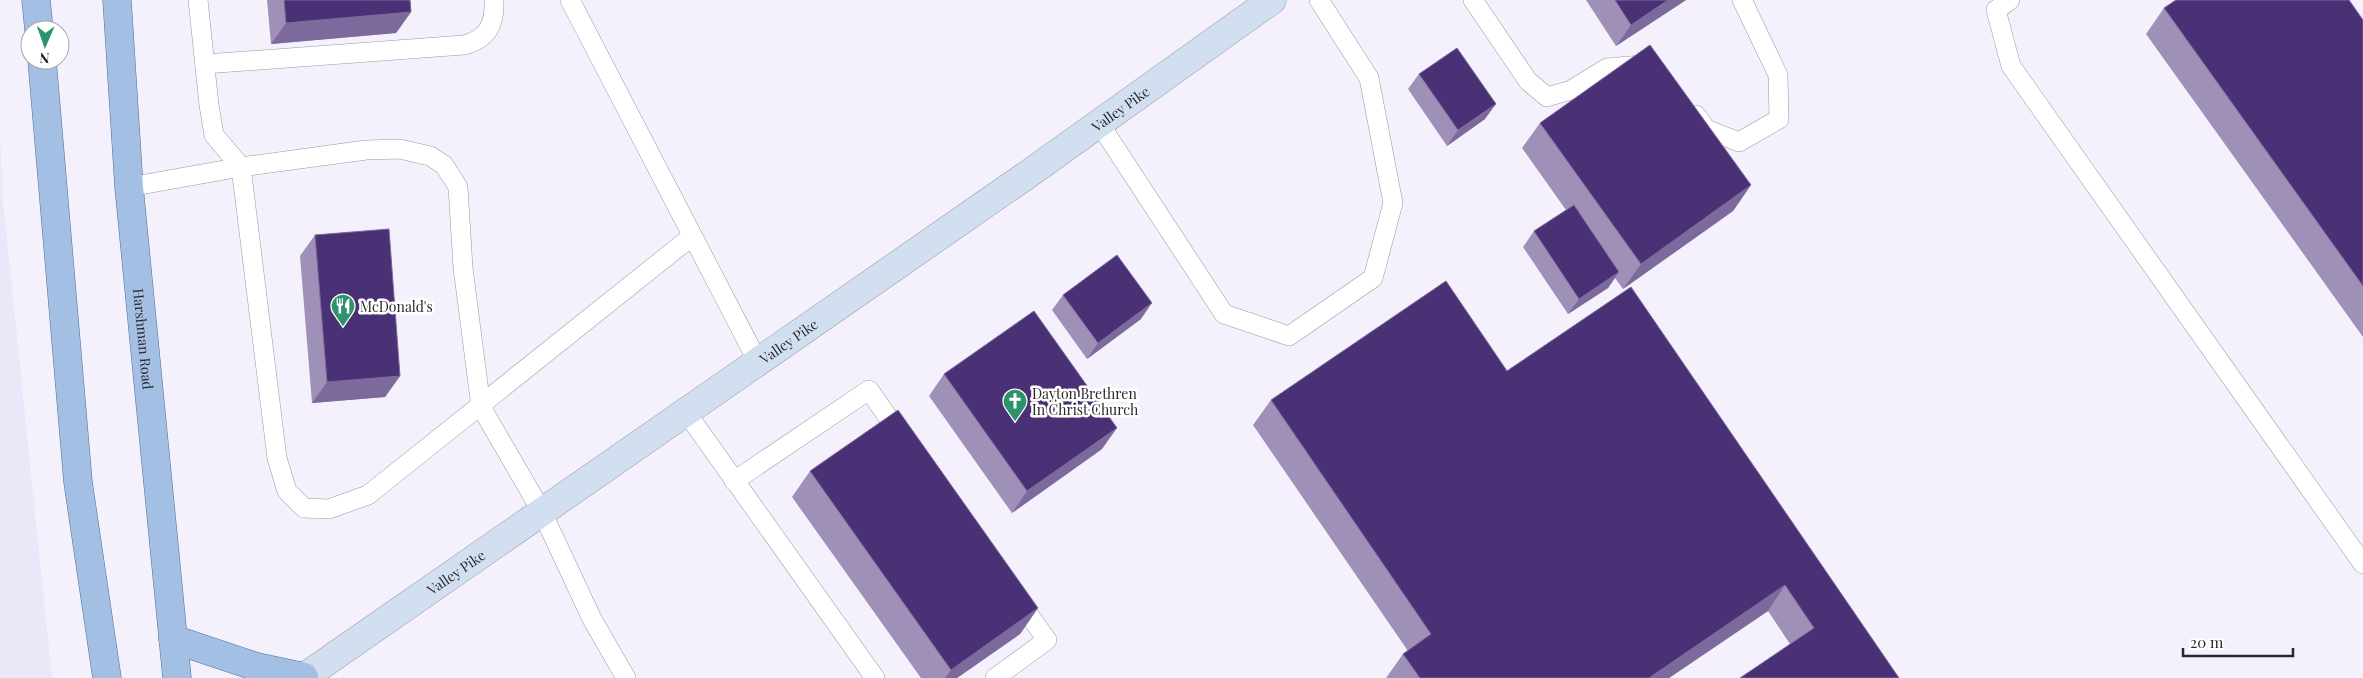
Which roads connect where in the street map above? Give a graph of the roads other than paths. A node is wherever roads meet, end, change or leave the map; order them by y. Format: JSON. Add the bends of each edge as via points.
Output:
{"nodes":[{"id":1,"x":36,"y":0,"type":"edge"},
{"id":2,"x":117,"y":0,"type":"edge"},
{"id":3,"x":198,"y":0,"type":"edge"},
{"id":4,"x":494,"y":0,"type":"edge"},
{"id":5,"x":570,"y":0,"type":"edge"},
{"id":6,"x":1272,"y":0,"type":"edge"},
{"id":7,"x":1319,"y":0,"type":"edge"},
{"id":8,"x":1473,"y":0,"type":"edge"},
{"id":9,"x":1742,"y":0,"type":"edge"},
{"id":10,"x":2010,"y":0,"type":"edge"},
{"id":11,"x":38,"y":20,"type":"edge"},
{"id":12,"x":205,"y":64,"type":"junction"},
{"id":13,"x":1659,"y":69,"type":"edge"},
{"id":14,"x":43,"y":70,"type":"edge"},
{"id":15,"x":1683,"y":96,"type":"edge"},
{"id":16,"x":1099,"y":123,"type":"junction"},
{"id":17,"x":241,"y":167,"type":"junction"},
{"id":18,"x":129,"y":187,"type":"junction"},
{"id":19,"x":692,"y":237,"type":"junction"},
{"id":20,"x":758,"y":362,"type":"junction"},
{"id":21,"x":481,"y":407,"type":"junction"},
{"id":22,"x":686,"y":412,"type":"junction"},
{"id":23,"x":909,"y":447,"type":"edge"},
{"id":24,"x":734,"y":481,"type":"junction"},
{"id":25,"x":542,"y":512,"type":"junction"},
{"id":26,"x":2363,"y":564,"type":"edge"},
{"id":27,"x":1007,"y":584,"type":"edge"},
{"id":28,"x":173,"y":639,"type":"junction"},
{"id":29,"x":108,"y":678,"type":"edge"},
{"id":30,"x":177,"y":678,"type":"edge"},
{"id":31,"x":304,"y":678,"type":"edge"},
{"id":32,"x":626,"y":678,"type":"edge"},
{"id":33,"x":875,"y":678,"type":"edge"},
{"id":34,"x":995,"y":678,"type":"edge"}],
"edges":[{"from":1,"to":11,"type":"main road"},
{"from":2,"to":18,"type":"main road","name":"Harshman Road"},
{"from":3,"to":12,"type":"lane"},
{"from":4,"to":12,"type":"lane","via":[[492,23],[475,42],[464,45]]},
{"from":5,"to":19,"type":"lane"},
{"from":6,"to":16,"type":"street","name":"Valley Pike"},
{"from":7,"to":16,"type":"lane","via":[[1369,78],[1393,203],[1373,278],[1290,336],[1224,314]]},
{"from":8,"to":13,"type":"lane","via":[[1528,81],[1547,97],[1571,90],[1607,68],[1653,64]]},
{"from":9,"to":15,"type":"lane","via":[[1778,75],[1779,119],[1739,142],[1706,129]]},
{"from":10,"to":26,"type":"lane","via":[[1996,10],[2011,66]]},
{"from":12,"to":17,"type":"lane","via":[[214,135]]},
{"from":14,"to":29,"type":"main road","via":[[78,482]]},
{"from":16,"to":20,"type":"street","name":"Valley Pike"},
{"from":17,"to":18,"type":"lane"},
{"from":17,"to":21,"type":"lane","via":[[366,150],[400,149],[430,156],[444,165],[458,186],[463,268]]},
{"from":17,"to":21,"type":"lane","via":[[276,458],[287,492],[304,508],[329,509],[368,495]]},
{"from":18,"to":28,"type":"main road","name":"Harshman Road"},
{"from":19,"to":20,"type":"lane"},
{"from":19,"to":21,"type":"lane"},
{"from":20,"to":22,"type":"street","name":"Valley Pike"},
{"from":21,"to":25,"type":"lane"},
{"from":22,"to":24,"type":"lane"},
{"from":22,"to":25,"type":"street","name":"Valley Pike"},
{"from":23,"to":24,"type":"lane","via":[[869,390]]},
{"from":24,"to":33,"type":"lane"},
{"from":25,"to":31,"type":"street","name":"Valley Pike"},
{"from":25,"to":32,"type":"lane","via":[[592,619]]},
{"from":27,"to":34,"type":"lane","via":[[1047,640]]},
{"from":28,"to":30,"type":"main road","name":"Harshman Road"},
{"from":28,"to":31,"type":"main road","via":[[257,667]]}]}
